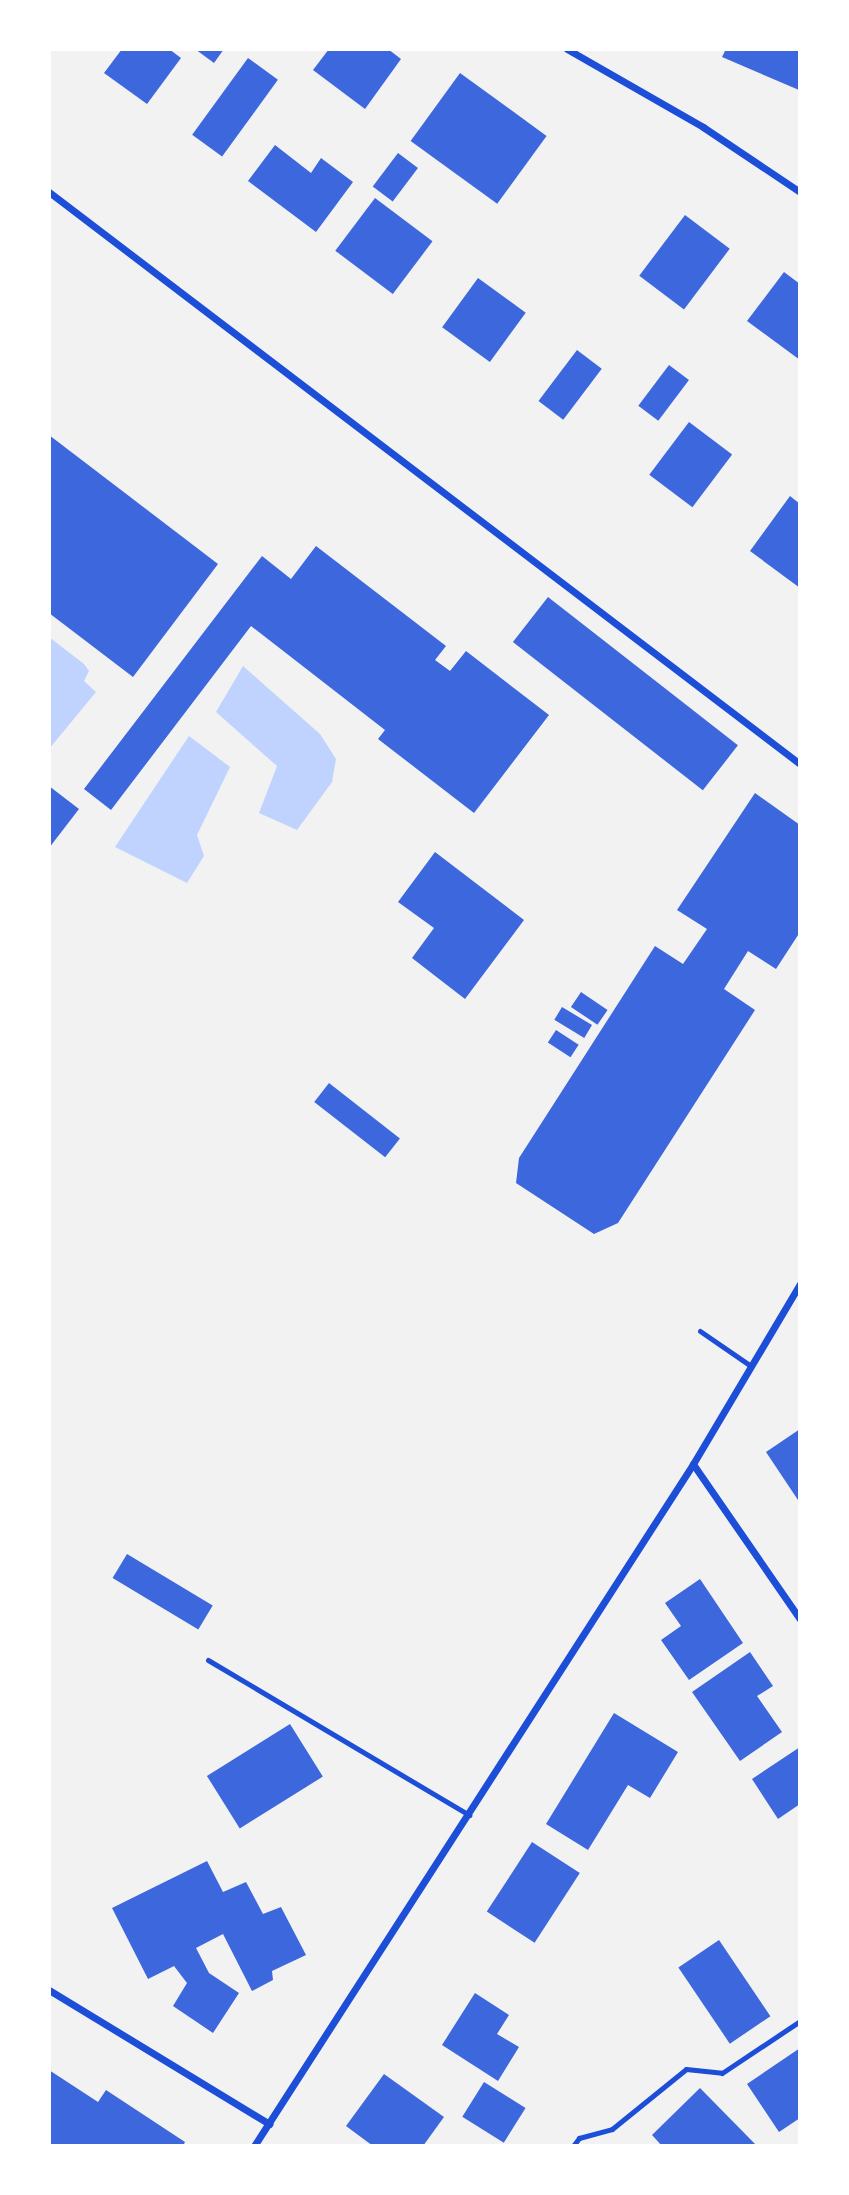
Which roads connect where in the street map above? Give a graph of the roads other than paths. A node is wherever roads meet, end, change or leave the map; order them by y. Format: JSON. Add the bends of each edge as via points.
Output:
{"nodes":[{"id":1,"x":567,"y":49,"type":"edge"},
{"id":2,"x":49,"y":192,"type":"edge"},
{"id":3,"x":800,"y":192,"type":"edge"},
{"id":4,"x":800,"y":764,"type":"edge"},
{"id":5,"x":800,"y":1284,"type":"edge"},
{"id":6,"x":700,"y":1331,"type":"dead end"},
{"id":7,"x":751,"y":1366,"type":"junction"},
{"id":8,"x":693,"y":1464,"type":"junction"},
{"id":9,"x":800,"y":1619,"type":"edge"},
{"id":10,"x":208,"y":1660,"type":"dead end"},
{"id":11,"x":469,"y":1815,"type":"junction"},
{"id":12,"x":49,"y":1990,"type":"edge"},
{"id":13,"x":800,"y":2021,"type":"edge"},
{"id":14,"x":269,"y":2124,"type":"junction"},
{"id":15,"x":254,"y":2146,"type":"edge"},
{"id":16,"x":573,"y":2146,"type":"edge"}],
"edges":[{"from":1,"to":3,"type":"street","via":[[704,127]]},
{"from":2,"to":4,"type":"street"},
{"from":5,"to":7,"type":"street"},
{"from":6,"to":7,"type":"lane"},
{"from":7,"to":8,"type":"street"},
{"from":8,"to":9,"type":"street"},
{"from":8,"to":11,"type":"street"},
{"from":10,"to":11,"type":"lane"},
{"from":11,"to":14,"type":"street","via":[[369,1962]]},
{"from":12,"to":14,"type":"street"},
{"from":13,"to":16,"type":"lane","via":[[722,2073],[687,2069],[612,2129],[579,2137]]},
{"from":14,"to":15,"type":"street"}]}
